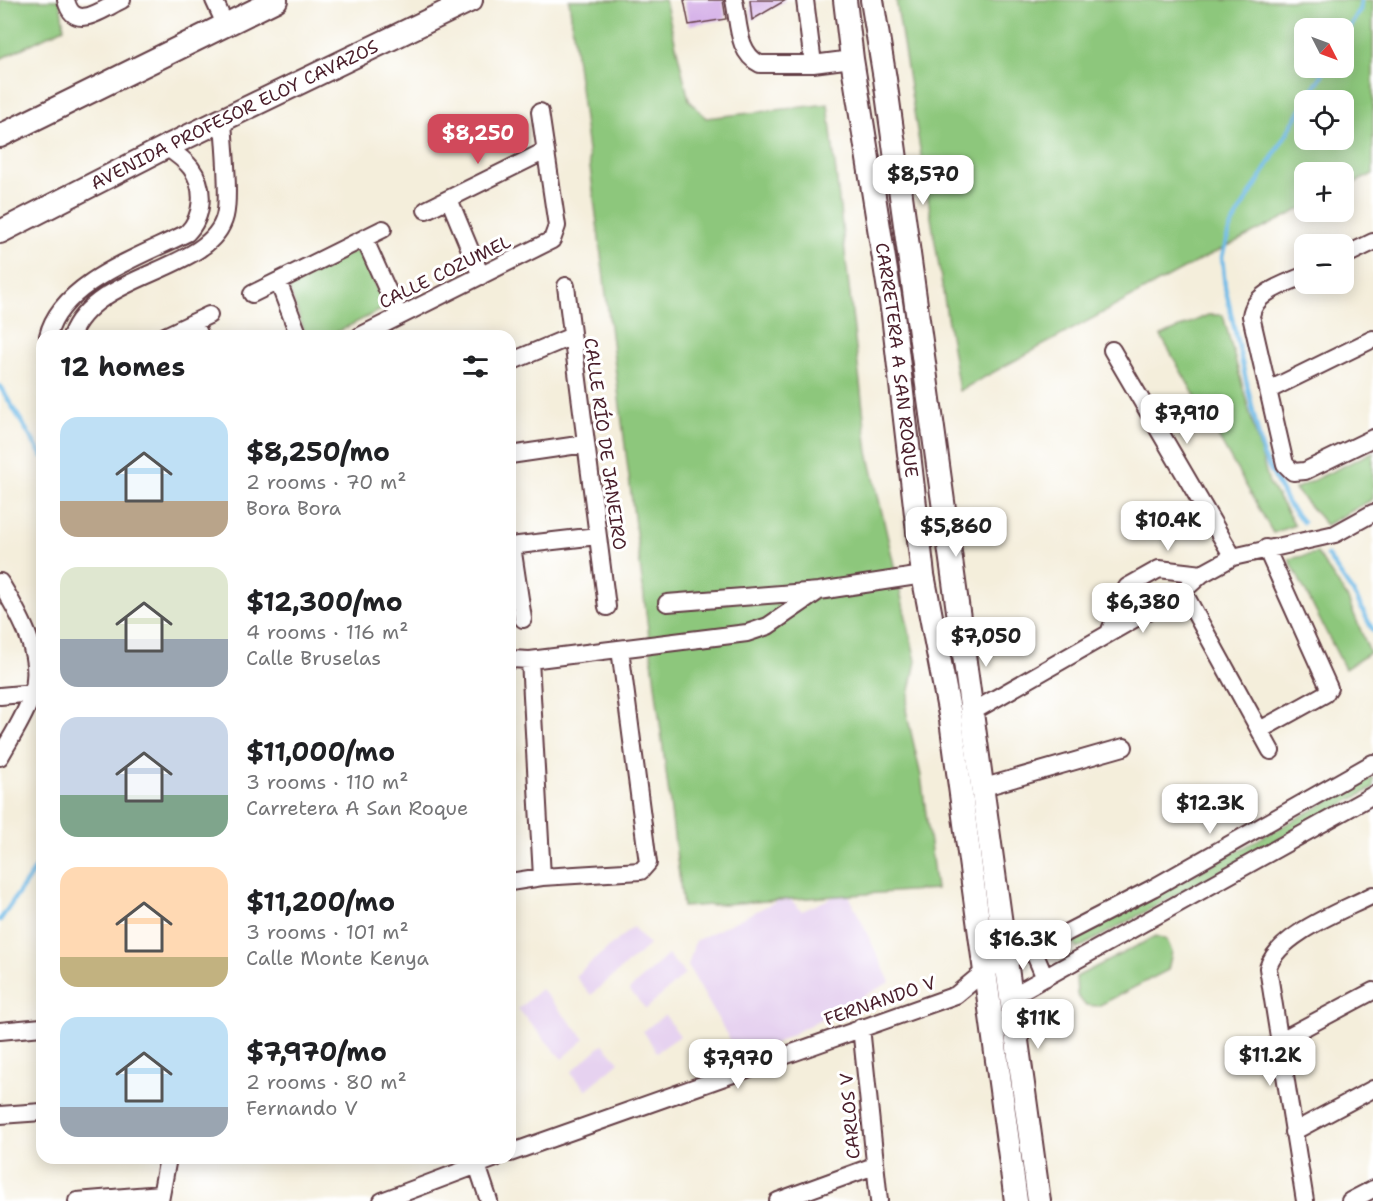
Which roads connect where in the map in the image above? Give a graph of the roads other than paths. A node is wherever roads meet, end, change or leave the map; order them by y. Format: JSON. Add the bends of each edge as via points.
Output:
{"nodes":[{"id":1,"x":66,"y":0,"type":"edge"},
{"id":2,"x":122,"y":0,"type":"edge"},
{"id":3,"x":213,"y":0,"type":"edge"},
{"id":4,"x":276,"y":0,"type":"edge"},
{"id":5,"x":471,"y":0,"type":"edge"},
{"id":6,"x":805,"y":0,"type":"edge"},
{"id":7,"x":846,"y":0,"type":"edge"},
{"id":8,"x":872,"y":0,"type":"edge"},
{"id":9,"x":740,"y":2,"type":"edge"},
{"id":10,"x":249,"y":6,"type":"edge"},
{"id":11,"x":225,"y":24,"type":"junction"},
{"id":12,"x":852,"y":59,"type":"junction"},
{"id":13,"x":813,"y":64,"type":"junction"},
{"id":14,"x":540,"y":111,"type":"dead end"},
{"id":15,"x":223,"y":120,"type":"junction"},
{"id":16,"x":0,"y":136,"type":"edge"},
{"id":17,"x":166,"y":147,"type":"junction"},
{"id":18,"x":545,"y":151,"type":"junction"},
{"id":19,"x":225,"y":169,"type":"junction"},
{"id":20,"x":199,"y":182,"type":"junction"},
{"id":21,"x":449,"y":199,"type":"junction"},
{"id":22,"x":426,"y":210,"type":"dead end"},
{"id":23,"x":383,"y":229,"type":"dead end"},
{"id":24,"x":0,"y":232,"type":"edge"},
{"id":25,"x":364,"y":238,"type":"junction"},
{"id":26,"x":1373,"y":242,"type":"edge"},
{"id":27,"x":1354,"y":251,"type":"edge"},
{"id":28,"x":114,"y":270,"type":"junction"},
{"id":29,"x":482,"y":276,"type":"junction"},
{"id":30,"x":1294,"y":280,"type":"edge"},
{"id":31,"x":278,"y":281,"type":"junction"},
{"id":32,"x":122,"y":286,"type":"junction"},
{"id":33,"x":566,"y":286,"type":"dead end"},
{"id":34,"x":252,"y":294,"type":"dead end"},
{"id":35,"x":399,"y":316,"type":"junction"},
{"id":36,"x":201,"y":324,"type":"edge"},
{"id":37,"x":50,"y":330,"type":"edge"},
{"id":38,"x":74,"y":330,"type":"edge"},
{"id":39,"x":183,"y":330,"type":"edge"},
{"id":40,"x":297,"y":330,"type":"edge"},
{"id":41,"x":372,"y":330,"type":"edge"},
{"id":42,"x":570,"y":337,"type":"junction"},
{"id":43,"x":1373,"y":339,"type":"edge"},
{"id":44,"x":1112,"y":350,"type":"dead end"},
{"id":45,"x":516,"y":360,"type":"edge"},
{"id":46,"x":1269,"y":390,"type":"junction"},
{"id":47,"x":1373,"y":438,"type":"edge"},
{"id":48,"x":585,"y":444,"type":"junction"},
{"id":49,"x":516,"y":454,"type":"edge"},
{"id":50,"x":944,"y":510,"type":"junction"},
{"id":51,"x":1373,"y":513,"type":"edge"},
{"id":52,"x":597,"y":536,"type":"junction"},
{"id":53,"x":516,"y":545,"type":"edge"},
{"id":54,"x":1266,"y":548,"type":"junction"},
{"id":55,"x":1233,"y":557,"type":"junction"},
{"id":56,"x":923,"y":574,"type":"junction"},
{"id":57,"x":1202,"y":574,"type":"junction"},
{"id":58,"x":516,"y":576,"type":"edge"},
{"id":59,"x":0,"y":582,"type":"edge"},
{"id":60,"x":819,"y":591,"type":"junction"},
{"id":61,"x":1183,"y":591,"type":"junction"},
{"id":62,"x":667,"y":603,"type":"dead end"},
{"id":63,"x":607,"y":607,"type":"dead end"},
{"id":64,"x":7,"y":608,"type":"edge"},
{"id":65,"x":523,"y":619,"type":"dead end"},
{"id":66,"x":960,"y":630,"type":"junction"},
{"id":67,"x":1109,"y":633,"type":"junction"},
{"id":68,"x":620,"y":649,"type":"junction"},
{"id":69,"x":516,"y":659,"type":"edge"},
{"id":70,"x":530,"y":660,"type":"junction"},
{"id":71,"x":33,"y":693,"type":"junction"},
{"id":72,"x":0,"y":696,"type":"edge"},
{"id":73,"x":972,"y":712,"type":"junction"},
{"id":74,"x":1260,"y":730,"type":"junction"},
{"id":75,"x":1124,"y":747,"type":"dead end"},
{"id":76,"x":1271,"y":751,"type":"dead end"},
{"id":77,"x":0,"y":757,"type":"edge"},
{"id":78,"x":1373,"y":763,"type":"edge"},
{"id":79,"x":981,"y":788,"type":"junction"},
{"id":80,"x":1373,"y":795,"type":"edge"},
{"id":81,"x":542,"y":877,"type":"junction"},
{"id":82,"x":516,"y":881,"type":"edge"},
{"id":83,"x":1373,"y":895,"type":"edge"},
{"id":84,"x":1033,"y":950,"type":"junction"},
{"id":85,"x":1008,"y":961,"type":"junction"},
{"id":86,"x":985,"y":971,"type":"junction"},
{"id":87,"x":1045,"y":978,"type":"junction"},
{"id":88,"x":1373,"y":991,"type":"edge"},
{"id":89,"x":1012,"y":996,"type":"junction"},
{"id":90,"x":861,"y":1027,"type":"junction"},
{"id":91,"x":36,"y":1028,"type":"edge"},
{"id":92,"x":0,"y":1031,"type":"edge"},
{"id":93,"x":1281,"y":1040,"type":"junction"},
{"id":94,"x":1373,"y":1089,"type":"edge"},
{"id":95,"x":36,"y":1112,"type":"edge"},
{"id":96,"x":0,"y":1115,"type":"edge"},
{"id":97,"x":1293,"y":1132,"type":"junction"},
{"id":98,"x":516,"y":1151,"type":"edge"},
{"id":99,"x":167,"y":1164,"type":"edge"},
{"id":100,"x":477,"y":1165,"type":"joint"},
{"id":101,"x":874,"y":1166,"type":"junction"},
{"id":102,"x":1373,"y":1189,"type":"edge"},
{"id":103,"x":160,"y":1198,"type":"edge"},
{"id":104,"x":77,"y":1201,"type":"edge"},
{"id":105,"x":382,"y":1201,"type":"edge"},
{"id":106,"x":489,"y":1201,"type":"edge"},
{"id":107,"x":778,"y":1201,"type":"edge"},
{"id":108,"x":879,"y":1201,"type":"edge"},
{"id":109,"x":1016,"y":1201,"type":"edge"},
{"id":110,"x":1039,"y":1201,"type":"edge"},
{"id":111,"x":1305,"y":1201,"type":"edge"},
{"id":112,"x":1350,"y":1201,"type":"edge"}],
"edges":[{"from":1,"to":2,"type":"street","via":[[75,17],[83,18]]},
{"from":3,"to":11,"type":"street"},
{"from":4,"to":10,"type":"main road"},
{"from":5,"to":15,"type":"main road","name":"AVENIDA PROFESOR ELOY CAVAZOS"},
{"from":6,"to":13,"type":"street"},
{"from":7,"to":12,"type":"main road","name":"CARRETERA A SAN ROQUE"},
{"from":8,"to":50,"type":"main road","name":"CARRETERA A SAN ROQUE"},
{"from":9,"to":13,"type":"street","via":[[745,51],[753,61]]},
{"from":10,"to":11,"type":"main road"},
{"from":11,"to":16,"type":"main road"},
{"from":12,"to":13,"type":"street"},
{"from":12,"to":56,"type":"main road","name":"CARRETERA A SAN ROQUE","via":[[893,315]]},
{"from":14,"to":18,"type":"street"},
{"from":15,"to":17,"type":"main road","name":"AVENIDA PROFESOR ELOY CAVAZOS"},
{"from":15,"to":19,"type":"street"},
{"from":17,"to":20,"type":"street","via":[[191,167]]},
{"from":17,"to":24,"type":"main road","name":"AVENIDA PROFESOR ELOY CAVAZOS"},
{"from":18,"to":21,"type":"street"},
{"from":18,"to":29,"type":"street","name":"CALLE COZUMEL","via":[[557,226],[555,235],[547,243]]},
{"from":19,"to":20,"type":"street"},
{"from":19,"to":32,"type":"street","via":[[226,213],[218,233],[202,247]]},
{"from":20,"to":28,"type":"street","via":[[200,211],[194,226]]},
{"from":21,"to":22,"type":"street"},
{"from":21,"to":29,"type":"street"},
{"from":23,"to":25,"type":"street"},
{"from":25,"to":31,"type":"street"},
{"from":25,"to":35,"type":"street"},
{"from":26,"to":27,"type":"street"},
{"from":28,"to":32,"type":"street"},
{"from":28,"to":37,"type":"street","via":[[66,301]]},
{"from":29,"to":35,"type":"street","name":"CALLE COZUMEL"},
{"from":30,"to":46,"type":"street","via":[[1259,297],[1252,305],[1251,316]]},
{"from":31,"to":34,"type":"street"},
{"from":31,"to":40,"type":"street"},
{"from":32,"to":38,"type":"street","via":[[90,306]]},
{"from":33,"to":42,"type":"street","name":"CALLE RÍO DE JANEIRO"},
{"from":35,"to":41,"type":"street","name":"CALLE COZUMEL"},
{"from":36,"to":39,"type":"street"},
{"from":42,"to":45,"type":"street"},
{"from":42,"to":48,"type":"street","name":"CALLE RÍO DE JANEIRO"},
{"from":43,"to":46,"type":"street"},
{"from":44,"to":55,"type":"street"},
{"from":46,"to":47,"type":"street","via":[[1285,464],[1293,472],[1305,471]]},
{"from":48,"to":49,"type":"street"},
{"from":48,"to":52,"type":"street","name":"CALLE RÍO DE JANEIRO"},
{"from":50,"to":56,"type":"main road","via":[[935,561]]},
{"from":50,"to":66,"type":"main road","name":"CARRETERA A SAN ROQUE"},
{"from":51,"to":54,"type":"street","via":[[1335,534]]},
{"from":52,"to":53,"type":"street"},
{"from":52,"to":63,"type":"street","name":"CALLE RÍO DE JANEIRO"},
{"from":54,"to":55,"type":"street"},
{"from":54,"to":74,"type":"street","via":[[1329,688],[1325,694]]},
{"from":55,"to":57,"type":"street"},
{"from":56,"to":60,"type":"street"},
{"from":56,"to":66,"type":"main road","via":[[935,584]]},
{"from":56,"to":86,"type":"main road","name":"CARRETERA A SAN ROQUE","via":[[951,720]]},
{"from":57,"to":61,"type":"street"},
{"from":57,"to":67,"type":"street","via":[[1158,568],[1127,587]]},
{"from":58,"to":65,"type":"street"},
{"from":59,"to":64,"type":"street"},
{"from":60,"to":62,"type":"street"},
{"from":60,"to":68,"type":"street","via":[[759,630]]},
{"from":61,"to":67,"type":"street"},
{"from":61,"to":74,"type":"street"},
{"from":64,"to":71,"type":"street","via":[[30,641]]},
{"from":66,"to":73,"type":"main road","name":"CARRETERA A SAN ROQUE"},
{"from":67,"to":73,"type":"street"},
{"from":68,"to":70,"type":"street"},
{"from":68,"to":81,"type":"street","via":[[648,863],[641,871]]},
{"from":69,"to":70,"type":"street"},
{"from":70,"to":81,"type":"street"},
{"from":71,"to":72,"type":"street"},
{"from":71,"to":77,"type":"street"},
{"from":73,"to":79,"type":"main road","name":"CARRETERA A SAN ROQUE"},
{"from":74,"to":76,"type":"street"},
{"from":75,"to":79,"type":"street"},
{"from":78,"to":84,"type":"street","name":"FERNANDO V","via":[[1153,888]]},
{"from":79,"to":85,"type":"main road","name":"CARRETERA A SAN ROQUE"},
{"from":80,"to":87,"type":"street"},
{"from":81,"to":82,"type":"street"},
{"from":83,"to":93,"type":"street","via":[[1286,941],[1271,957],[1268,968]]},
{"from":84,"to":85,"type":"street","name":"FERNANDO V"},
{"from":84,"to":87,"type":"street"},
{"from":85,"to":86,"type":"street","name":"FERNANDO V"},
{"from":85,"to":89,"type":"main road","name":"CARRETERA A SAN ROQUE"},
{"from":86,"to":90,"type":"street","name":"FERNANDO V","via":[[956,995]]},
{"from":86,"to":109,"type":"main road"},
{"from":87,"to":89,"type":"street"},
{"from":88,"to":93,"type":"street"},
{"from":89,"to":110,"type":"main road","name":"CARRETERA A SAN ROQUE"},
{"from":90,"to":98,"type":"street","name":"FERNANDO V"},
{"from":90,"to":101,"type":"street","name":"CARLOS V"},
{"from":91,"to":92,"type":"street"},
{"from":93,"to":97,"type":"street"},
{"from":94,"to":97,"type":"street"},
{"from":95,"to":96,"type":"street"},
{"from":97,"to":111,"type":"street"},
{"from":99,"to":103,"type":"street"},
{"from":100,"to":105,"type":"street"},
{"from":100,"to":106,"type":"street"},
{"from":101,"to":107,"type":"street"},
{"from":101,"to":108,"type":"street","name":"CARLOS V"},
{"from":102,"to":112,"type":"street"},
{"from":103,"to":104,"type":"street"}]}
